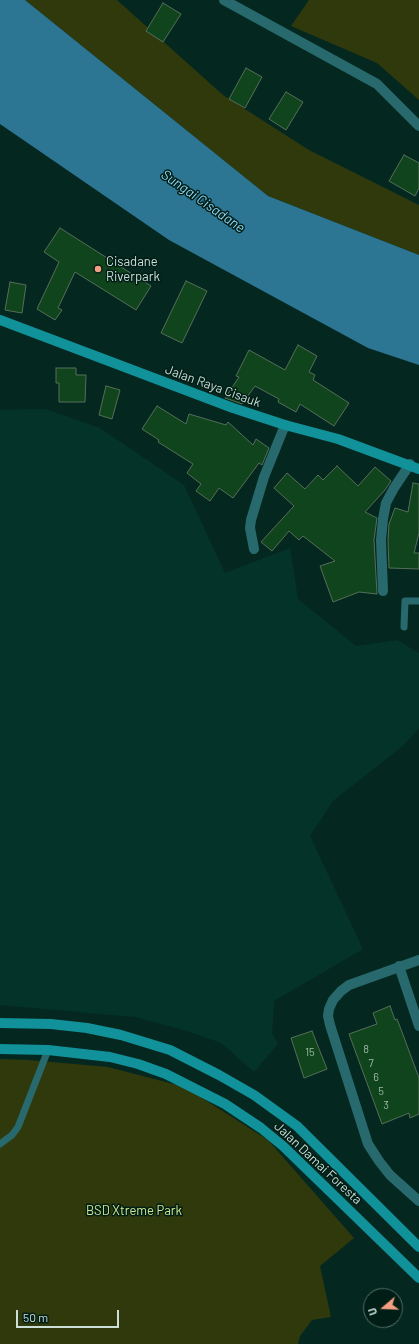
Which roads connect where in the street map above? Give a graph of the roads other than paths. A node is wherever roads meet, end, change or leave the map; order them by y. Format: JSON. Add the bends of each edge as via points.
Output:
{"nodes":[{"id":1,"x":224,"y":0,"type":"edge"},
{"id":2,"x":419,"y":126,"type":"edge"},
{"id":3,"x":0,"y":320,"type":"edge"},
{"id":4,"x":285,"y":425,"type":"junction"},
{"id":5,"x":414,"y":466,"type":"edge"},
{"id":6,"x":254,"y":549,"type":"dead end"},
{"id":7,"x":382,"y":591,"type":"dead end"},
{"id":8,"x":419,"y":601,"type":"edge"},
{"id":9,"x":404,"y":627,"type":"dead end"},
{"id":10,"x":419,"y":960,"type":"edge"},
{"id":11,"x":399,"y":966,"type":"junction"},
{"id":12,"x":0,"y":1023,"type":"edge"},
{"id":13,"x":419,"y":1026,"type":"edge"},
{"id":14,"x":0,"y":1049,"type":"edge"},
{"id":15,"x":48,"y":1050,"type":"junction"},
{"id":16,"x":0,"y":1144,"type":"edge"},
{"id":17,"x":419,"y":1202,"type":"edge"},
{"id":18,"x":419,"y":1247,"type":"edge"},
{"id":19,"x":419,"y":1278,"type":"edge"}],
"edges":[{"from":1,"to":2,"type":"street","via":[[377,84]]},
{"from":3,"to":4,"type":"main road","name":"Jalan Raya Cisauk","via":[[233,408]]},
{"from":4,"to":5,"type":"main road","name":"Jalan Raya Cisauk","via":[[338,439]]},
{"from":4,"to":6,"type":"street","via":[[264,477],[251,520]]},
{"from":5,"to":7,"type":"street","via":[[394,488],[386,503],[381,540]]},
{"from":8,"to":9,"type":"lane","via":[[405,601]]},
{"from":10,"to":11,"type":"street"},
{"from":11,"to":13,"type":"street"},
{"from":11,"to":17,"type":"street","via":[[349,985],[333,1000],[328,1016],[368,1144],[390,1175]]},
{"from":12,"to":18,"type":"main road","name":"Jalan Damai Foresta","via":[[51,1024],[121,1035],[170,1050],[219,1075],[254,1095],[297,1126]]},
{"from":14,"to":15,"type":"main road","name":"Jalan Damai Foresta"},
{"from":15,"to":16,"type":"lane","via":[[18,1127]]},
{"from":15,"to":19,"type":"main road","name":"Jalan Damai Foresta","via":[[110,1057],[138,1064],[166,1074],[225,1104],[283,1146]]}]}
